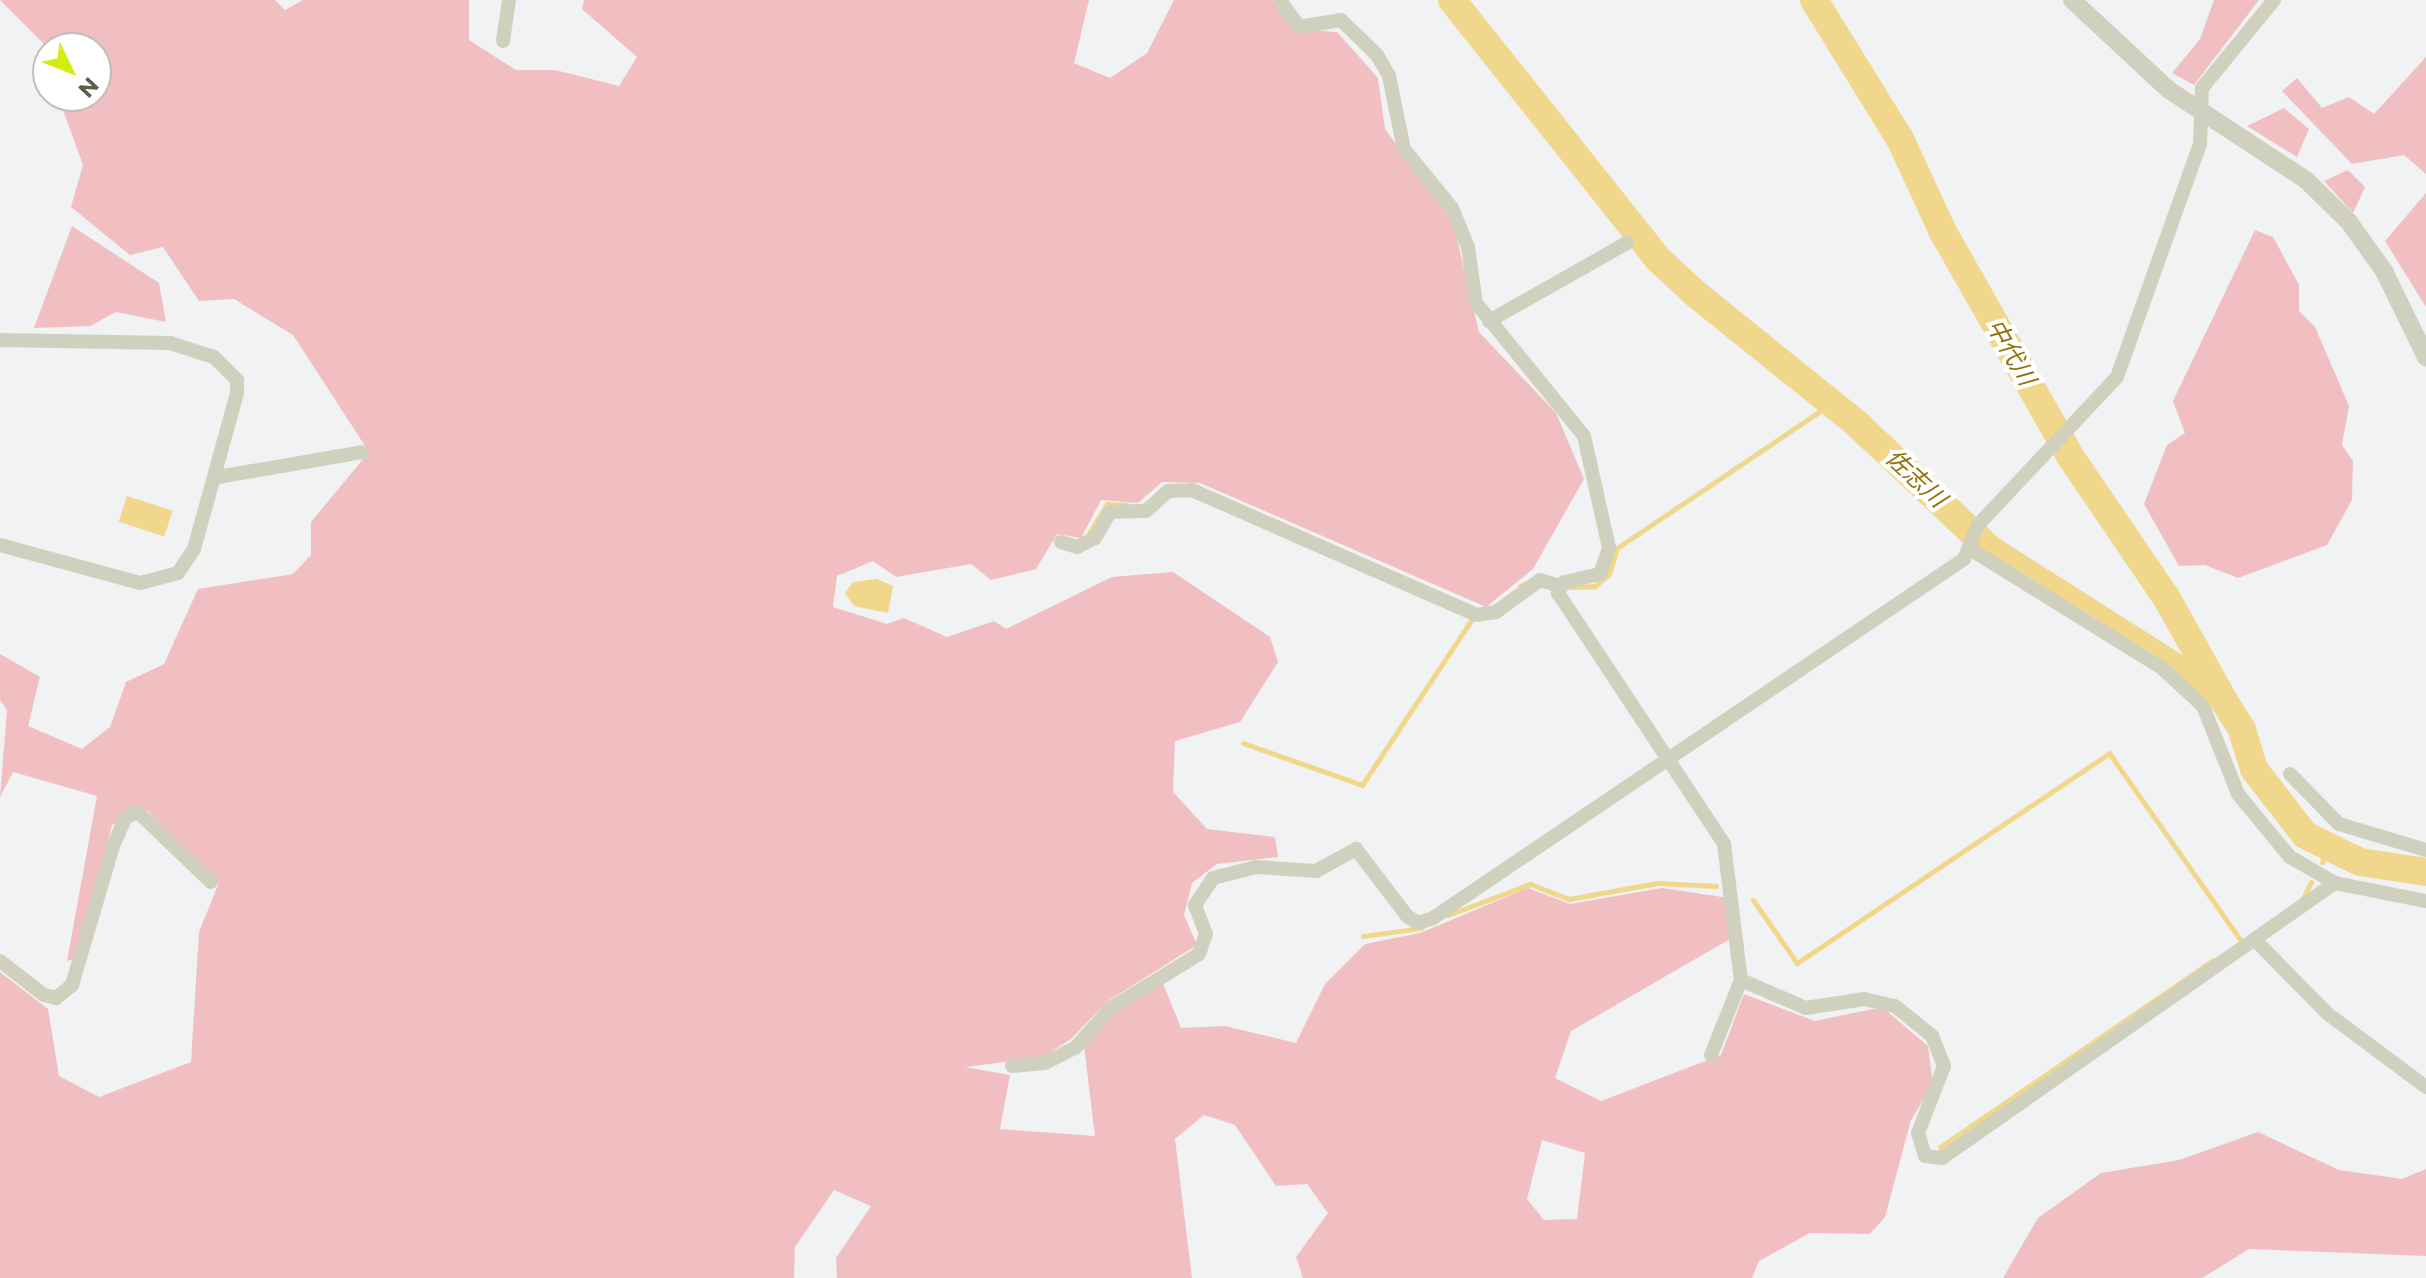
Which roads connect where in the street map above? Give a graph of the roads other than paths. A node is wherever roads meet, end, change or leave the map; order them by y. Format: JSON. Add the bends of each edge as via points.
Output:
{"nodes":[{"id":1,"x":509,"y":0,"type":"edge"},
{"id":2,"x":1280,"y":0,"type":"edge"},
{"id":3,"x":2072,"y":0,"type":"edge"},
{"id":4,"x":2274,"y":0,"type":"edge"},
{"id":5,"x":503,"y":41,"type":"dead end"},
{"id":6,"x":2201,"y":113,"type":"junction"},
{"id":7,"x":1627,"y":243,"type":"dead end"},
{"id":8,"x":1489,"y":321,"type":"junction"},
{"id":9,"x":0,"y":340,"type":"edge"},
{"id":10,"x":2426,"y":357,"type":"edge"},
{"id":11,"x":362,"y":452,"type":"dead end"},
{"id":12,"x":218,"y":477,"type":"junction"},
{"id":13,"x":1061,"y":542,"type":"dead end"},
{"id":14,"x":0,"y":545,"type":"edge"},
{"id":15,"x":1970,"y":549,"type":"junction"},
{"id":16,"x":1560,"y":586,"type":"junction"},
{"id":17,"x":1671,"y":756,"type":"junction"},
{"id":18,"x":2290,"y":774,"type":"dead end"},
{"id":19,"x":2426,"y":850,"type":"edge"},
{"id":20,"x":211,"y":882,"type":"dead end"},
{"id":21,"x":2335,"y":883,"type":"junction"},
{"id":22,"x":2426,"y":901,"type":"edge"},
{"id":23,"x":2257,"y":942,"type":"junction"},
{"id":24,"x":0,"y":961,"type":"edge"},
{"id":25,"x":1741,"y":980,"type":"junction"},
{"id":26,"x":1711,"y":1055,"type":"dead end"},
{"id":27,"x":1012,"y":1066,"type":"dead end"},
{"id":28,"x":2426,"y":1087,"type":"edge"}],
"edges":[{"from":1,"to":5,"type":"street"},
{"from":2,"to":8,"type":"street","via":[[1299,27],[1341,20],[1377,55],[1389,76],[1396,129],[1452,208],[1468,247],[1476,303]]},
{"from":3,"to":6,"type":"street"},
{"from":4,"to":6,"type":"street","via":[[2202,88]]},
{"from":6,"to":10,"type":"street","via":[[2306,180],[2349,222],[2384,271]]},
{"from":6,"to":15,"type":"street","via":[[2200,144],[2139,332],[2117,377],[1978,525]]},
{"from":7,"to":8,"type":"street"},
{"from":8,"to":16,"type":"street","via":[[1562,399],[1584,436],[1607,518],[1609,548],[1600,574]]},
{"from":9,"to":12,"type":"street","via":[[34,345],[132,337],[214,357],[237,380]]},
{"from":11,"to":12,"type":"street"},
{"from":12,"to":14,"type":"street","via":[[194,549],[178,573],[159,583]]},
{"from":13,"to":16,"type":"street","via":[[1077,547],[1095,538],[1110,512],[1146,511],[1168,491],[1192,490],[1477,615],[1496,612],[1540,580]]},
{"from":15,"to":17,"type":"street"},
{"from":15,"to":21,"type":"street","via":[[2162,668],[2203,706],[2238,794],[2260,827],[2290,857]]},
{"from":16,"to":17,"type":"street","via":[[1561,599]]},
{"from":17,"to":25,"type":"street","via":[[1732,867]]},
{"from":17,"to":27,"type":"street","via":[[1418,923],[1356,849],[1316,871],[1256,867],[1213,878],[1195,905],[1206,934],[1199,954],[1111,1008],[1075,1048],[1045,1063]]},
{"from":18,"to":19,"type":"street","via":[[2339,824]]},
{"from":20,"to":24,"type":"street","via":[[138,812],[126,817],[113,846],[72,985],[56,998],[44,995]]},
{"from":21,"to":22,"type":"street"},
{"from":21,"to":23,"type":"street"},
{"from":23,"to":25,"type":"street","via":[[1932,1160],[1918,1145],[1918,1133],[1944,1066],[1932,1036],[1895,1006],[1864,999],[1806,1008]]},
{"from":23,"to":28,"type":"street","via":[[2328,1014]]},
{"from":25,"to":26,"type":"street"}]}
